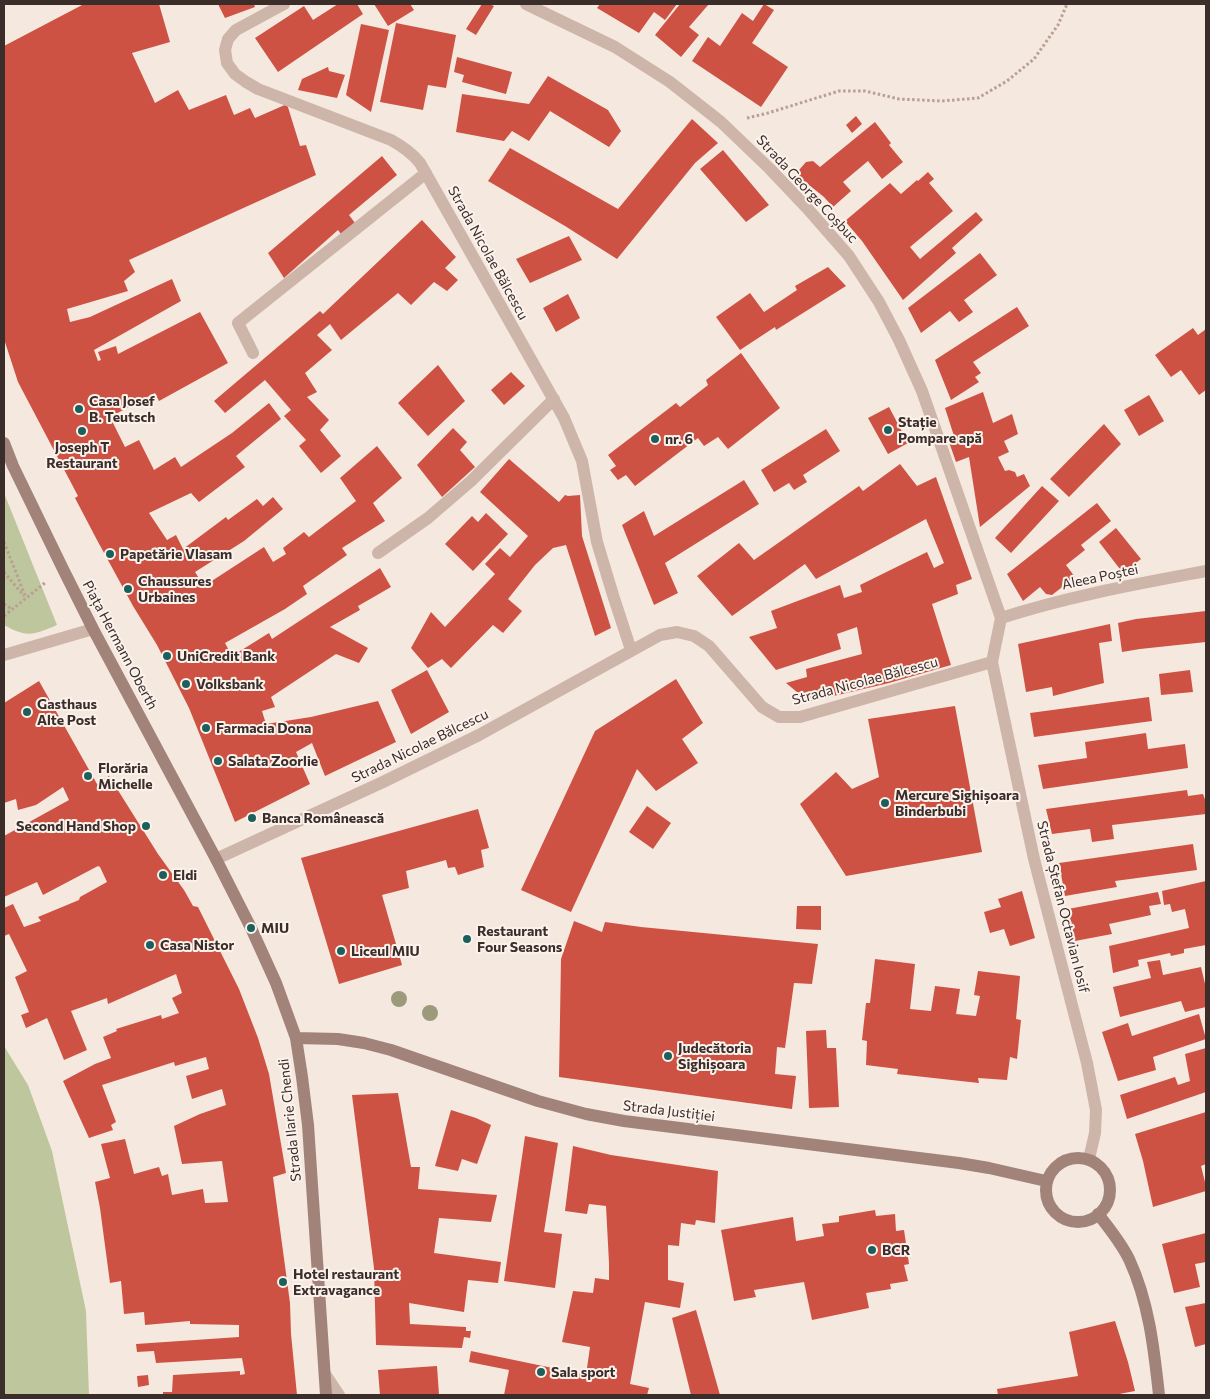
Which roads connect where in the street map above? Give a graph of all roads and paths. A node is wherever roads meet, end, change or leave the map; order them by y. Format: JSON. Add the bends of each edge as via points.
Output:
{"nodes":[{"id":1,"x":284,"y":4,"type":"edge"},
{"id":2,"x":526,"y":4,"type":"edge"},
{"id":3,"x":1067,"y":4,"type":"edge"},
{"id":4,"x":721,"y":122,"type":"junction"},
{"id":5,"x":426,"y":173,"type":"junction"},
{"id":6,"x":253,"y":353,"type":"dead end"},
{"id":7,"x":554,"y":399,"type":"junction"},
{"id":8,"x":4,"y":443,"type":"edge"},
{"id":9,"x":4,"y":542,"type":"edge"},
{"id":10,"x":378,"y":553,"type":"dead end"},
{"id":11,"x":63,"y":569,"type":"junction"},
{"id":12,"x":1206,"y":571,"type":"edge"},
{"id":13,"x":4,"y":572,"type":"edge"},
{"id":14,"x":26,"y":598,"type":"junction"},
{"id":15,"x":4,"y":604,"type":"edge"},
{"id":16,"x":12,"y":609,"type":"junction"},
{"id":17,"x":4,"y":616,"type":"edge"},
{"id":18,"x":1002,"y":618,"type":"junction"},
{"id":19,"x":93,"y":629,"type":"junction"},
{"id":20,"x":631,"y":650,"type":"junction"},
{"id":21,"x":5,"y":653,"type":"edge"},
{"id":22,"x":992,"y":662,"type":"junction"},
{"id":23,"x":216,"y":858,"type":"junction"},
{"id":24,"x":296,"y":1038,"type":"junction"},
{"id":25,"x":1089,"y":1159,"type":"junction"},
{"id":26,"x":1046,"y":1181,"type":"junction"},
{"id":27,"x":1098,"y":1214,"type":"junction"},
{"id":28,"x":325,"y":1374,"type":"junction"},
{"id":29,"x":326,"y":1395,"type":"edge"},
{"id":30,"x":339,"y":1395,"type":"edge"},
{"id":31,"x":1159,"y":1395,"type":"edge"}],
"edges":[{"from":1,"to":5,"type":"street","name":"Strada Nicolae Bălcescu","via":[[236,30],[228,40],[225,50],[227,63],[235,74],[258,89],[391,140],[413,155]]},
{"from":2,"to":4,"type":"street","name":"Strada George Coșbuc","via":[[615,47],[670,82]]},
{"from":3,"to":4,"type":"path","via":[[1058,25],[1034,59],[1007,81],[978,98],[942,102],[899,99],[865,91],[839,91],[768,113]]},
{"from":4,"to":18,"type":"street","name":"Strada George Coșbuc","via":[[807,208],[849,256],[879,302],[922,390]]},
{"from":5,"to":6,"type":"street","via":[[238,323]]},
{"from":5,"to":7,"type":"street","name":"Strada Nicolae Bălcescu"},
{"from":7,"to":10,"type":"street","via":[[471,481],[428,518]]},
{"from":7,"to":20,"type":"street","name":"Strada Nicolae Bălcescu","via":[[582,461],[597,542]]},
{"from":8,"to":11,"type":"main road","name":"Piața Hermann Oberth"},
{"from":9,"to":14,"type":"path"},
{"from":11,"to":14,"type":"path"},
{"from":11,"to":19,"type":"main road","name":"Piața Hermann Oberth"},
{"from":12,"to":18,"type":"street","name":"Aleea Poștei","via":[[1092,593]]},
{"from":13,"to":14,"type":"path"},
{"from":14,"to":16,"type":"path"},
{"from":15,"to":16,"type":"path"},
{"from":16,"to":17,"type":"path"},
{"from":18,"to":22,"type":"street"},
{"from":19,"to":21,"type":"street"},
{"from":19,"to":23,"type":"main road","name":"Piața Hermann Oberth"},
{"from":20,"to":22,"type":"street","name":"Strada Nicolae Bălcescu","via":[[660,635],[677,632],[694,636],[709,646],[762,707],[779,717],[800,717]]},
{"from":20,"to":23,"type":"street","name":"Strada Nicolae Bălcescu","via":[[479,735]]},
{"from":22,"to":25,"type":"street","name":"Strada Ștefan Octavian Iosif","via":[[1034,859],[1087,1063],[1096,1110]]},
{"from":23,"to":24,"type":"main road","name":"Strada Ilarie Chendi","via":[[276,983]]},
{"from":24,"to":26,"type":"main road","name":"Strada Justiției","via":[[338,1039],[391,1050],[538,1101],[586,1114],[959,1163]]},
{"from":24,"to":28,"type":"main road","name":"Strada Ilarie Chendi","via":[[308,1125]]},
{"from":25,"to":26,"type":"main road","via":[[1078,1157],[1057,1164]]},
{"from":25,"to":27,"type":"main road","via":[[1099,1164],[1110,1184],[1106,1206]]},
{"from":26,"to":27,"type":"main road","via":[[1047,1201],[1060,1217],[1079,1222]]},
{"from":27,"to":31,"type":"main road","via":[[1120,1243],[1140,1285],[1149,1321]]},
{"from":28,"to":29,"type":"main road","name":"Strada Ilarie Chendi"},
{"from":28,"to":30,"type":"street"}]}
